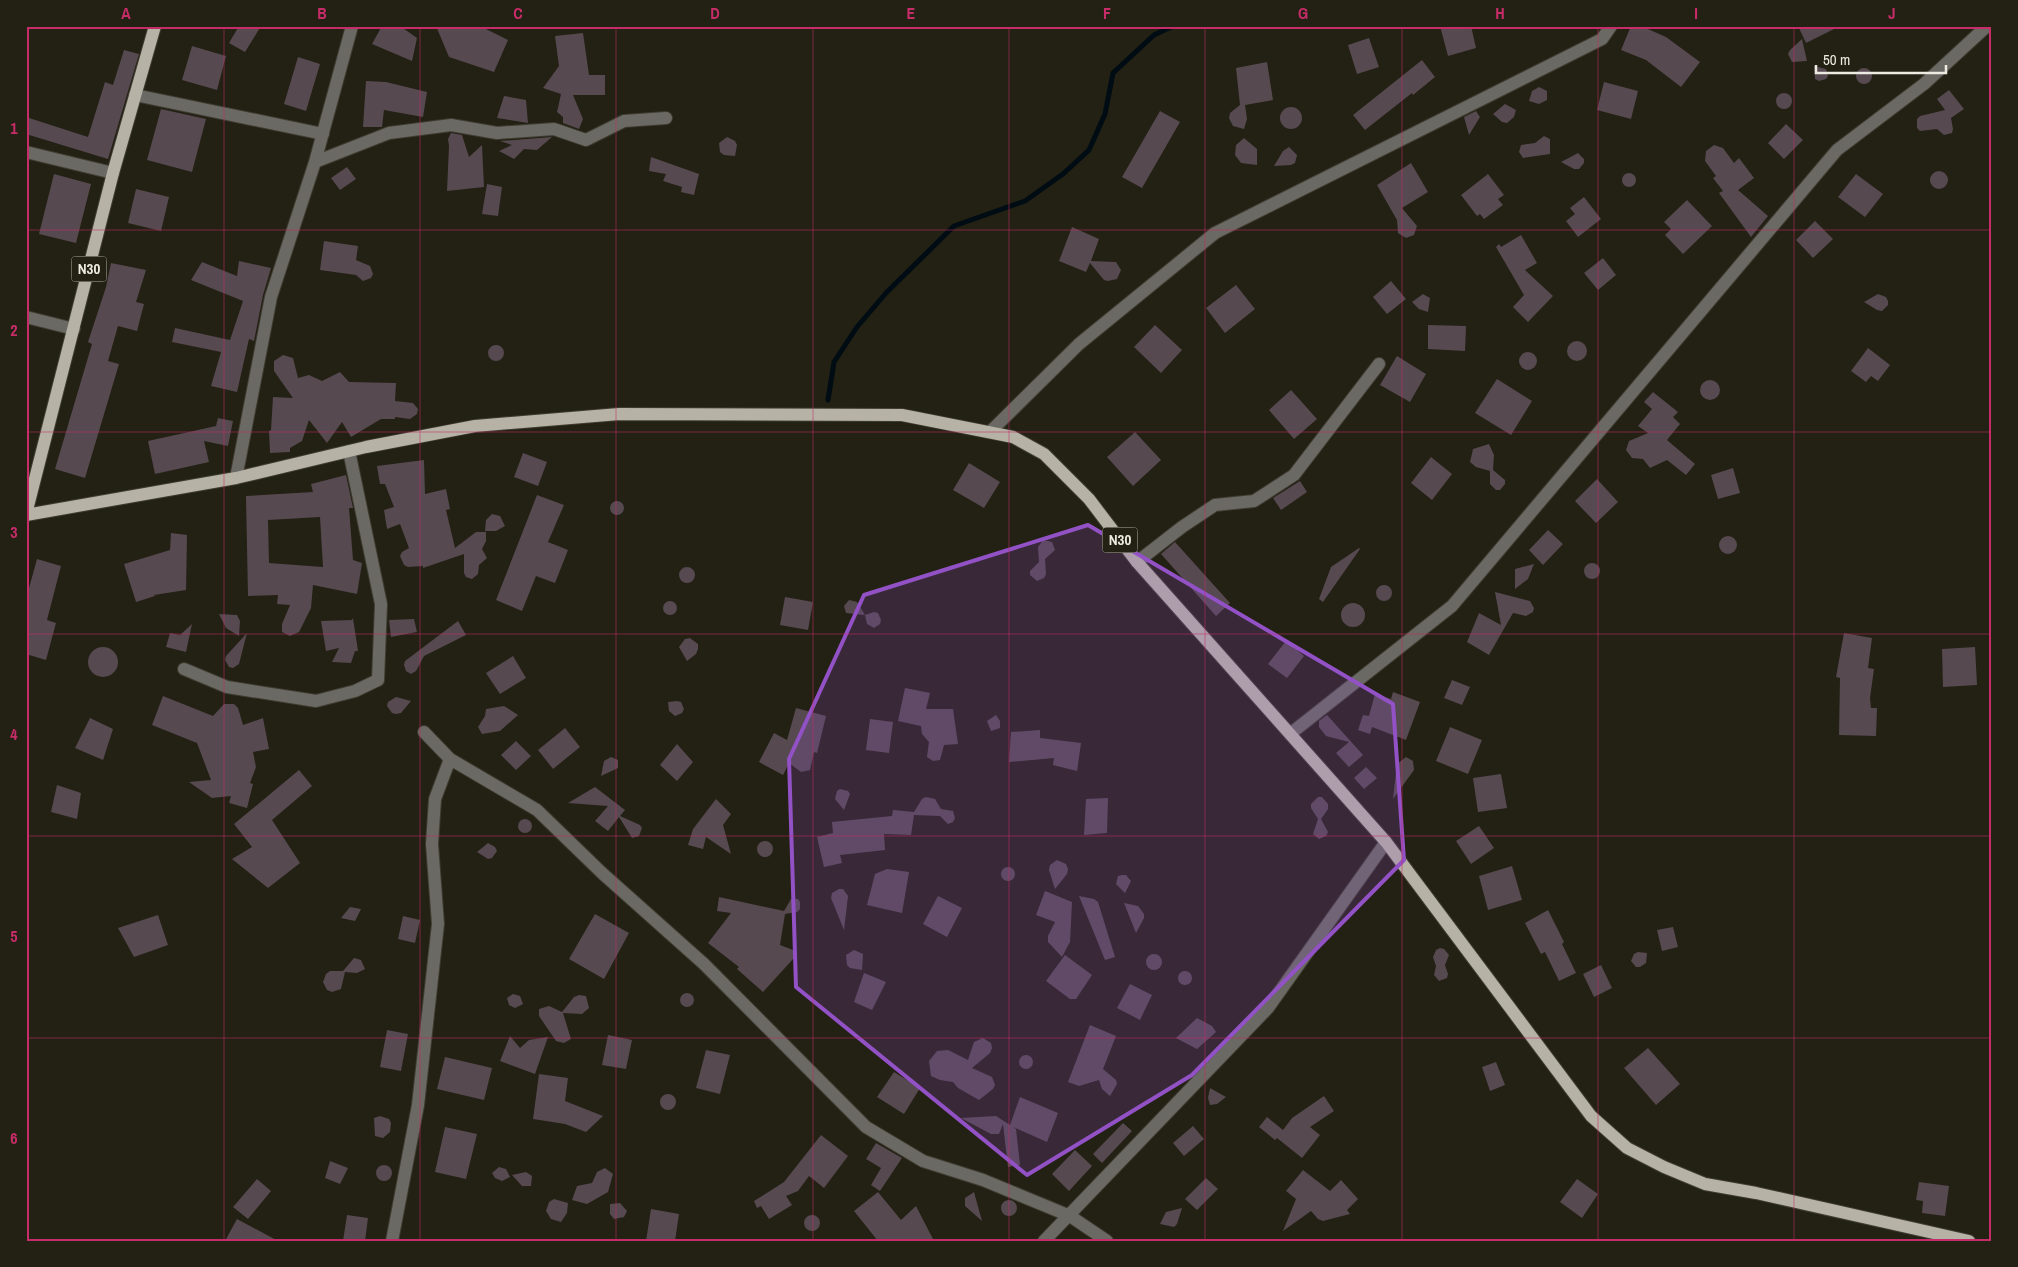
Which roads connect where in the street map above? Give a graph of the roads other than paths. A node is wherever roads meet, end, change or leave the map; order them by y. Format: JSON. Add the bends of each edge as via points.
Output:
{"nodes":[{"id":1,"x":155,"y":26,"type":"edge"},
{"id":2,"x":352,"y":26,"type":"edge"},
{"id":3,"x":1611,"y":26,"type":"edge"},
{"id":4,"x":1987,"y":26,"type":"edge"},
{"id":5,"x":135,"y":95,"type":"junction"},
{"id":6,"x":666,"y":118,"type":"dead end"},
{"id":7,"x":323,"y":134,"type":"junction"},
{"id":8,"x":26,"y":152,"type":"edge"},
{"id":9,"x":315,"y":162,"type":"junction"},
{"id":10,"x":113,"y":173,"type":"junction"},
{"id":11,"x":26,"y":317,"type":"edge"},
{"id":12,"x":74,"y":330,"type":"junction"},
{"id":13,"x":1379,"y":364,"type":"dead end"},
{"id":14,"x":991,"y":431,"type":"junction"},
{"id":15,"x":349,"y":451,"type":"junction"},
{"id":16,"x":236,"y":478,"type":"junction"},
{"id":17,"x":26,"y":514,"type":"edge"},
{"id":18,"x":1138,"y":562,"type":"junction"},
{"id":19,"x":184,"y":669,"type":"dead end"},
{"id":20,"x":424,"y":732,"type":"dead end"},
{"id":21,"x":1290,"y":734,"type":"junction"},
{"id":22,"x":450,"y":758,"type":"junction"},
{"id":23,"x":1386,"y":842,"type":"junction"},
{"id":24,"x":1070,"y":1216,"type":"junction"},
{"id":25,"x":392,"y":1241,"type":"edge"},
{"id":26,"x":1044,"y":1241,"type":"edge"},
{"id":27,"x":1107,"y":1241,"type":"edge"},
{"id":28,"x":1969,"y":1241,"type":"edge"}],
"edges":[{"from":1,"to":5,"type":"main road","number":"N30"},
{"from":2,"to":7,"type":"street"},
{"from":3,"to":14,"type":"street","via":[[1602,39],[1215,233],[1079,344]]},
{"from":4,"to":21,"type":"street","via":[[1924,84],[1837,150],[1452,606]]},
{"from":5,"to":7,"type":"street"},
{"from":5,"to":10,"type":"main road","number":"N30"},
{"from":6,"to":9,"type":"street","via":[[624,121],[586,140],[554,129],[497,133],[442,126],[388,133]]},
{"from":7,"to":9,"type":"street"},
{"from":8,"to":10,"type":"street"},
{"from":9,"to":16,"type":"street","via":[[270,297]]},
{"from":10,"to":12,"type":"main road","number":"N30"},
{"from":11,"to":12,"type":"street"},
{"from":12,"to":17,"type":"main road","number":"N30"},
{"from":13,"to":18,"type":"street","via":[[1294,475],[1254,501],[1215,505]]},
{"from":14,"to":15,"type":"main road","number":"N30","via":[[902,414],[619,414],[475,426]]},
{"from":14,"to":18,"type":"main road","number":"N30","via":[[1013,437],[1044,454],[1089,499]]},
{"from":15,"to":16,"type":"main road","number":"N30"},
{"from":15,"to":19,"type":"street","via":[[381,604],[378,680],[316,700],[227,687]]},
{"from":16,"to":17,"type":"main road","number":"N30"},
{"from":18,"to":21,"type":"main road","number":"N30"},
{"from":20,"to":22,"type":"street"},
{"from":21,"to":23,"type":"main road","number":"N30"},
{"from":22,"to":24,"type":"street","via":[[537,810],[704,964],[866,1127],[923,1160],[983,1180]]},
{"from":22,"to":25,"type":"street","via":[[435,799],[432,844],[438,924],[418,1105]]},
{"from":23,"to":24,"type":"street","via":[[1268,1008]]},
{"from":23,"to":28,"type":"main road","number":"N30","via":[[1590,1116],[1628,1148],[1706,1184]]},
{"from":24,"to":26,"type":"street"},
{"from":24,"to":27,"type":"street"}]}
